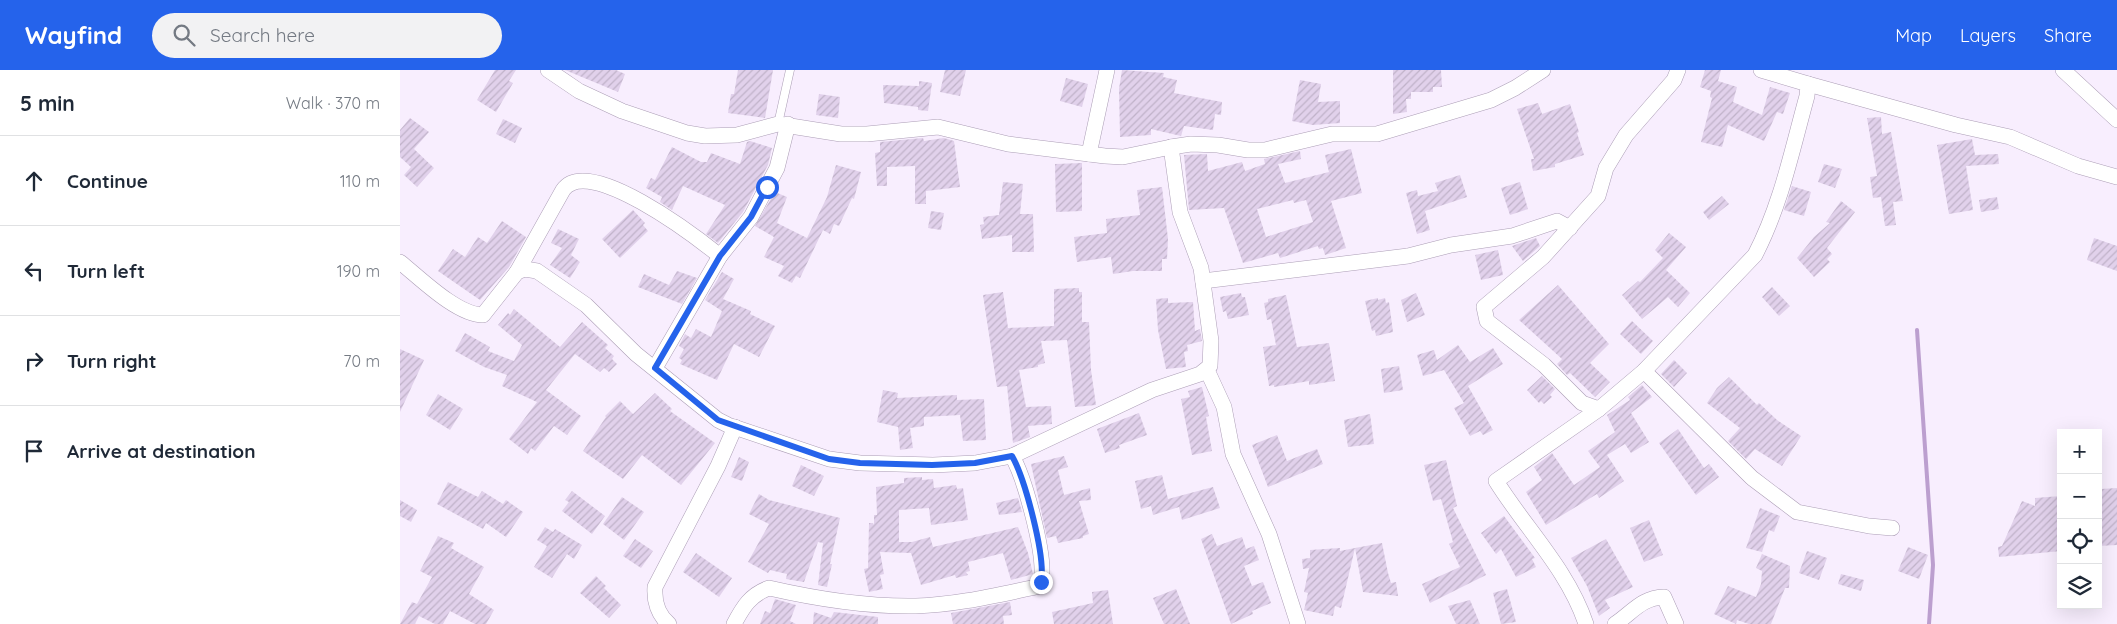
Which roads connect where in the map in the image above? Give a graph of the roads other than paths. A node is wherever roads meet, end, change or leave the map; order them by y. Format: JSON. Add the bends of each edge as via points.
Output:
{"nodes":[{"id":1,"x":548,"y":70,"type":"edge"},
{"id":2,"x":790,"y":70,"type":"edge"},
{"id":3,"x":1107,"y":70,"type":"edge"},
{"id":4,"x":1543,"y":70,"type":"edge"},
{"id":5,"x":1678,"y":70,"type":"edge"},
{"id":6,"x":1761,"y":70,"type":"edge"},
{"id":7,"x":2063,"y":70,"type":"edge"},
{"id":8,"x":1808,"y":84,"type":"junction"},
{"id":9,"x":2117,"y":120,"type":"edge"},
{"id":10,"x":783,"y":124,"type":"junction"},
{"id":11,"x":1171,"y":147,"type":"junction"},
{"id":12,"x":1089,"y":154,"type":"junction"},
{"id":13,"x":2117,"y":177,"type":"edge"},
{"id":14,"x":1570,"y":228,"type":"junction"},
{"id":15,"x":720,"y":256,"type":"junction"},
{"id":16,"x":400,"y":262,"type":"edge"},
{"id":17,"x":517,"y":272,"type":"junction"},
{"id":18,"x":1203,"y":281,"type":"junction"},
{"id":19,"x":655,"y":368,"type":"junction"},
{"id":20,"x":1207,"y":370,"type":"junction"},
{"id":21,"x":1644,"y":370,"type":"junction"},
{"id":22,"x":1599,"y":409,"type":"junction"},
{"id":23,"x":735,"y":427,"type":"junction"},
{"id":24,"x":1012,"y":456,"type":"junction"},
{"id":25,"x":1892,"y":528,"type":"dead end"},
{"id":26,"x":669,"y":624,"type":"edge"},
{"id":27,"x":734,"y":624,"type":"edge"},
{"id":28,"x":1298,"y":624,"type":"edge"},
{"id":29,"x":1586,"y":624,"type":"edge"},
{"id":30,"x":1615,"y":624,"type":"edge"},
{"id":31,"x":1676,"y":624,"type":"edge"}],
"edges":[{"from":1,"to":10,"type":"street","via":[[579,91],[622,111],[687,133],[722,137]]},
{"from":2,"to":10,"type":"lane"},
{"from":3,"to":12,"type":"street"},
{"from":4,"to":11,"type":"street","via":[[1492,100],[1377,134],[1332,134],[1265,150],[1218,144]]},
{"from":5,"to":14,"type":"street","via":[[1674,80],[1626,135],[1606,168],[1598,196]]},
{"from":6,"to":8,"type":"street"},
{"from":7,"to":9,"type":"street"},
{"from":8,"to":13,"type":"street","via":[[2010,137],[2078,166]]},
{"from":8,"to":21,"type":"street","via":[[1776,208],[1755,255]]},
{"from":10,"to":12,"type":"street","via":[[841,134],[938,127],[1008,144]]},
{"from":10,"to":15,"type":"street","via":[[774,175],[751,217]]},
{"from":11,"to":12,"type":"street","via":[[1123,156]]},
{"from":11,"to":18,"type":"street","via":[[1180,212],[1195,248]]},
{"from":14,"to":18,"type":"street","via":[[1558,221],[1512,236],[1408,256]]},
{"from":14,"to":22,"type":"street","via":[[1544,257],[1484,307],[1487,321],[1544,365],[1582,403]]},
{"from":15,"to":17,"type":"street","via":[[659,212],[623,192],[575,180],[563,190]]},
{"from":15,"to":19,"type":"street"},
{"from":16,"to":17,"type":"street","via":[[440,294],[475,315],[483,315],[489,310]]},
{"from":17,"to":19,"type":"street","via":[[525,269],[537,271],[586,305]]},
{"from":18,"to":20,"type":"street","via":[[1212,356]]},
{"from":19,"to":23,"type":"street","via":[[718,420]]},
{"from":20,"to":24,"type":"street","via":[[1144,393]]},
{"from":20,"to":28,"type":"street","via":[[1224,407],[1231,449],[1269,534]]},
{"from":21,"to":22,"type":"street"},
{"from":21,"to":25,"type":"street","via":[[1752,478],[1796,512]]},
{"from":22,"to":29,"type":"street","via":[[1496,481],[1562,574],[1577,599]]},
{"from":23,"to":24,"type":"street","via":[[829,459],[860,463],[941,464],[1000,460]]},
{"from":23,"to":26,"type":"street","via":[[655,587],[658,611]]},
{"from":24,"to":27,"type":"street","via":[[1021,471],[1040,553],[1042,574],[1036,587],[984,598],[917,606],[860,605],[769,588],[746,603]]},
{"from":30,"to":31,"type":"street","via":[[1642,602],[1664,597]]}]}
